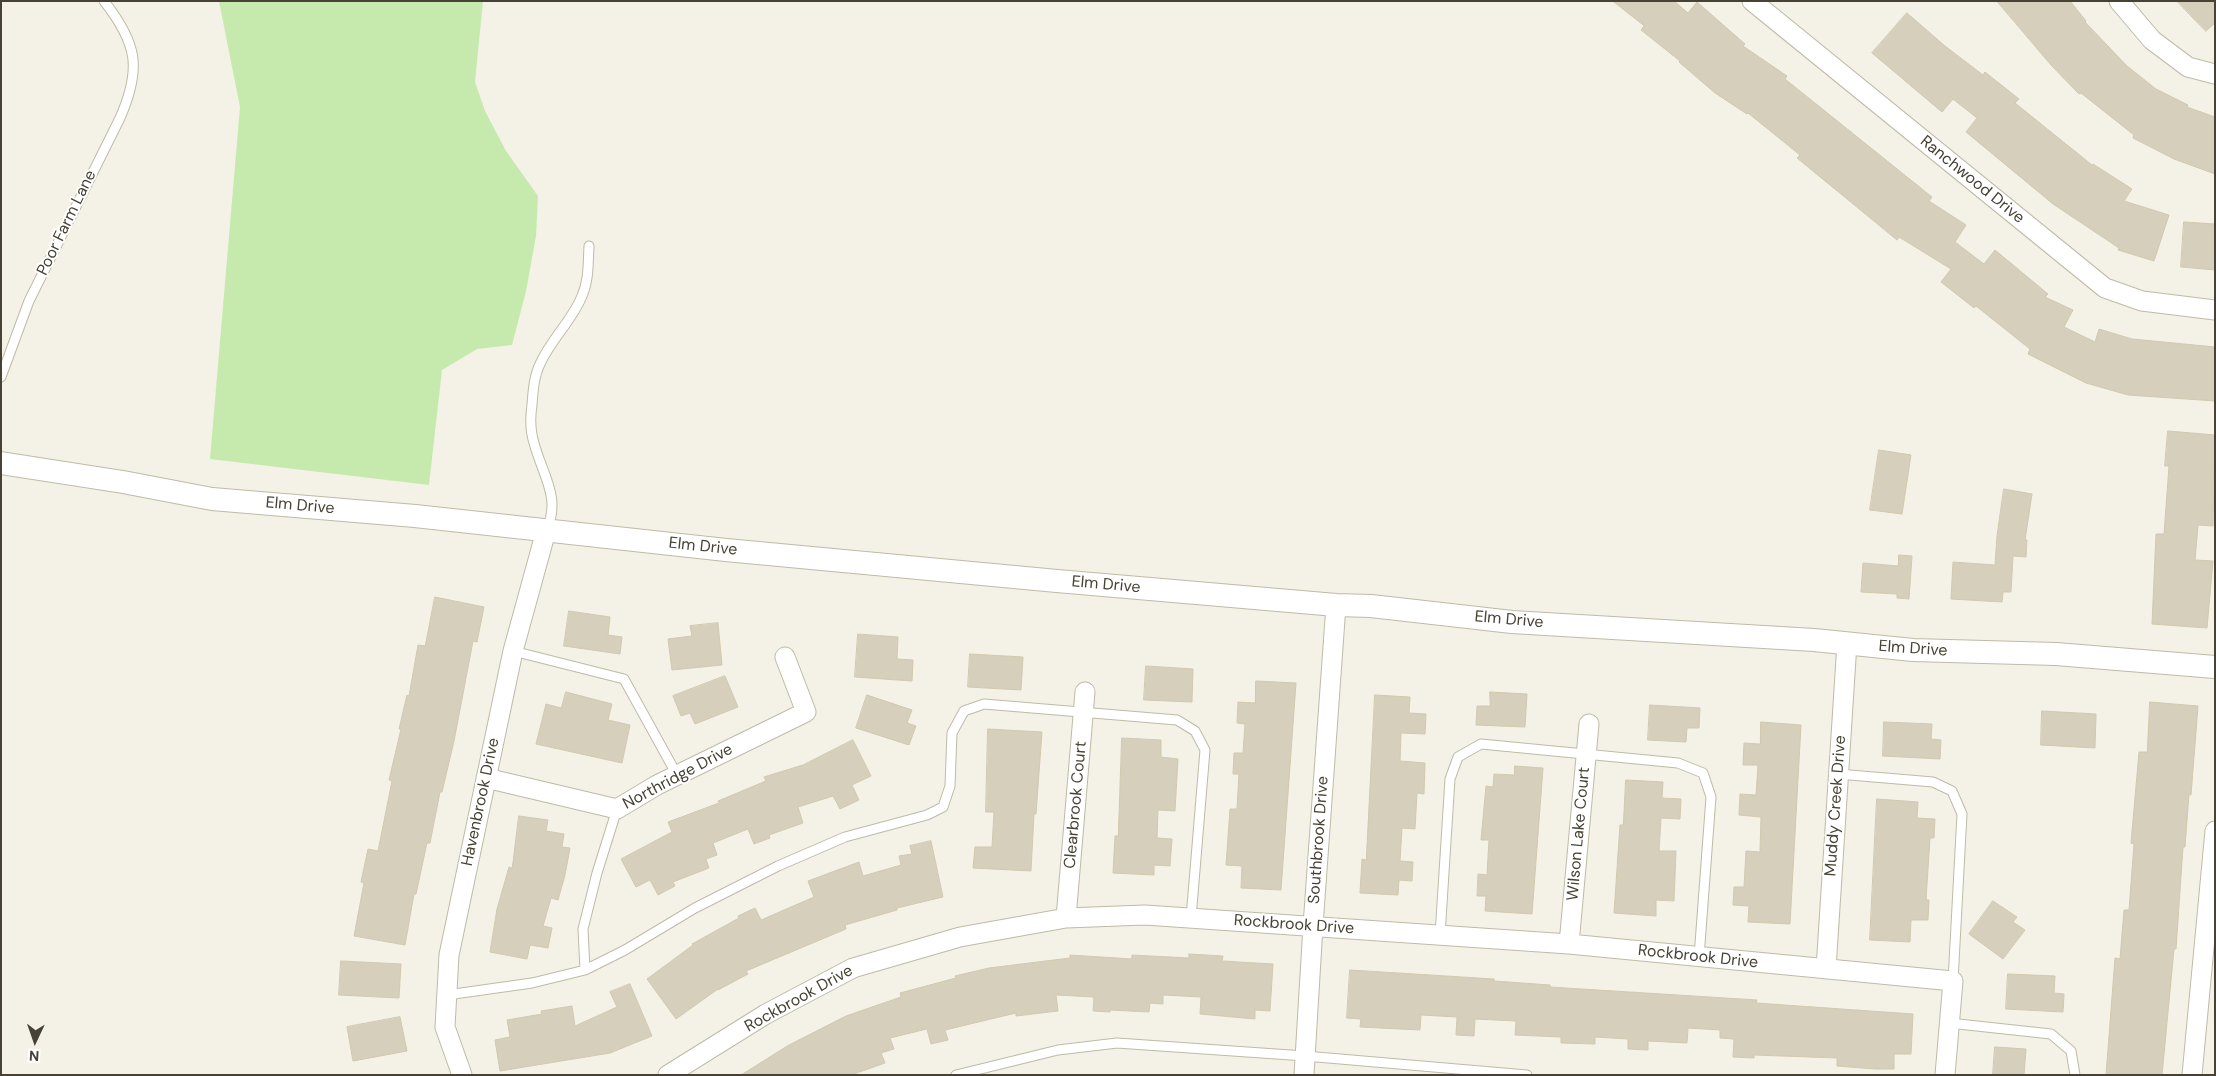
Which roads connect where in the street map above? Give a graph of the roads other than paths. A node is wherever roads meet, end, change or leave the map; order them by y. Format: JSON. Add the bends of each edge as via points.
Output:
{"nodes":[{"id":1,"x":104,"y":1,"type":"edge"},
{"id":2,"x":1752,"y":1,"type":"edge"},
{"id":3,"x":2119,"y":1,"type":"edge"},
{"id":4,"x":2215,"y":74,"type":"edge"},
{"id":5,"x":589,"y":246,"type":"dead end"},
{"id":6,"x":2215,"y":310,"type":"edge"},
{"id":7,"x":1,"y":377,"type":"edge"},
{"id":8,"x":1,"y":463,"type":"edge"},
{"id":9,"x":546,"y":531,"type":"junction"},
{"id":10,"x":1336,"y":605,"type":"junction"},
{"id":11,"x":1847,"y":643,"type":"junction"},
{"id":12,"x":513,"y":651,"type":"junction"},
{"id":13,"x":785,"y":657,"type":"dead end"},
{"id":14,"x":2215,"y":667,"type":"edge"},
{"id":15,"x":1085,"y":692,"type":"dead end"},
{"id":16,"x":1083,"y":712,"type":"junction"},
{"id":17,"x":1589,"y":724,"type":"dead end"},
{"id":18,"x":1586,"y":754,"type":"junction"},
{"id":19,"x":1838,"y":774,"type":"junction"},
{"id":20,"x":676,"y":775,"type":"junction"},
{"id":21,"x":486,"y":778,"type":"junction"},
{"id":22,"x":617,"y":809,"type":"junction"},
{"id":23,"x":2215,"y":831,"type":"edge"},
{"id":24,"x":1066,"y":918,"type":"junction"},
{"id":25,"x":1191,"y":918,"type":"junction"},
{"id":26,"x":1313,"y":926,"type":"junction"},
{"id":27,"x":1440,"y":935,"type":"junction"},
{"id":28,"x":1569,"y":944,"type":"junction"},
{"id":29,"x":1699,"y":956,"type":"junction"},
{"id":30,"x":1826,"y":969,"type":"junction"},
{"id":31,"x":585,"y":970,"type":"junction"},
{"id":32,"x":1953,"y":981,"type":"junction"},
{"id":33,"x":447,"y":995,"type":"junction"},
{"id":34,"x":1949,"y":1023,"type":"junction"},
{"id":35,"x":1305,"y":1056,"type":"junction"},
{"id":36,"x":462,"y":1075,"type":"edge"},
{"id":37,"x":668,"y":1075,"type":"edge"},
{"id":38,"x":956,"y":1075,"type":"edge"},
{"id":39,"x":1304,"y":1075,"type":"edge"},
{"id":40,"x":1527,"y":1075,"type":"edge"},
{"id":41,"x":1945,"y":1075,"type":"edge"},
{"id":42,"x":2075,"y":1075,"type":"edge"},
{"id":43,"x":2192,"y":1075,"type":"edge"}],
"edges":[{"from":1,"to":7,"type":"lane","name":"Poor Farm Lane","via":[[127,34],[133,50],[135,70],[126,104],[29,301]]},
{"from":2,"to":6,"type":"street","name":"Ranchwood Drive","via":[[2105,288],[2142,302]]},
{"from":3,"to":4,"type":"street","via":[[2152,40],[2188,67]]},
{"from":5,"to":9,"type":"lane","via":[[583,295],[536,373],[530,425],[552,494],[552,519]]},
{"from":8,"to":9,"type":"street","name":"Elm Drive","via":[[212,499]]},
{"from":9,"to":10,"type":"street","name":"Elm Drive"},
{"from":9,"to":12,"type":"street","name":"Havenbrook Drive"},
{"from":10,"to":11,"type":"street","name":"Elm Drive","via":[[1512,622]]},
{"from":10,"to":26,"type":"street","name":"Southbrook Drive"},
{"from":11,"to":14,"type":"street","name":"Elm Drive","via":[[1913,650],[2056,654]]},
{"from":11,"to":19,"type":"street","name":"Muddy Creek Drive"},
{"from":12,"to":20,"type":"lane","via":[[624,679]]},
{"from":12,"to":21,"type":"street","name":"Havenbrook Drive"},
{"from":13,"to":20,"type":"street","name":"Northridge Drive","via":[[806,712]]},
{"from":15,"to":16,"type":"street","name":"Clearbrook Court"},
{"from":16,"to":24,"type":"street","name":"Clearbrook Court"},
{"from":16,"to":25,"type":"lane","via":[[1177,720],[1195,731],[1205,750]]},
{"from":16,"to":31,"type":"lane","via":[[984,704],[964,711],[952,733],[950,786],[943,807],[927,815],[846,836],[778,866]]},
{"from":17,"to":18,"type":"street","name":"Wilson Lake Court"},
{"from":18,"to":27,"type":"lane","via":[[1481,744],[1458,757],[1450,779]]},
{"from":18,"to":28,"type":"street","name":"Wilson Lake Court"},
{"from":18,"to":29,"type":"lane","via":[[1678,763],[1703,772],[1711,797]]},
{"from":19,"to":30,"type":"street","name":"Muddy Creek Drive"},
{"from":19,"to":32,"type":"lane","via":[[1933,782],[1952,791],[1962,814]]},
{"from":20,"to":22,"type":"street","name":"Northridge Drive"},
{"from":21,"to":22,"type":"street","name":"Northridge Drive"},
{"from":21,"to":33,"type":"street","name":"Havenbrook Drive","via":[[449,955]]},
{"from":22,"to":31,"type":"lane","via":[[583,929]]},
{"from":23,"to":43,"type":"street"},
{"from":24,"to":25,"type":"street","name":"Rockbrook Drive","via":[[1145,914]]},
{"from":24,"to":37,"type":"street","name":"Rockbrook Drive","via":[[960,937],[853,968],[766,1014]]},
{"from":25,"to":26,"type":"street","name":"Rockbrook Drive"},
{"from":26,"to":27,"type":"street","name":"Rockbrook Drive"},
{"from":26,"to":35,"type":"street","name":"Southbrook Drive"},
{"from":27,"to":28,"type":"street","name":"Rockbrook Drive"},
{"from":28,"to":29,"type":"street","name":"Rockbrook Drive"},
{"from":29,"to":30,"type":"street","name":"Rockbrook Drive"},
{"from":30,"to":32,"type":"street","name":"Rockbrook Drive"},
{"from":31,"to":33,"type":"lane","via":[[532,983]]},
{"from":32,"to":34,"type":"street"},
{"from":33,"to":36,"type":"street","name":"Havenbrook Drive","via":[[446,1027]]},
{"from":34,"to":41,"type":"street"},
{"from":34,"to":42,"type":"lane","via":[[2051,1034],[2071,1051]]},
{"from":35,"to":38,"type":"lane","via":[[1118,1043],[1058,1050]]},
{"from":35,"to":39,"type":"street","name":"Southbrook Drive"},
{"from":35,"to":40,"type":"lane"}]}
